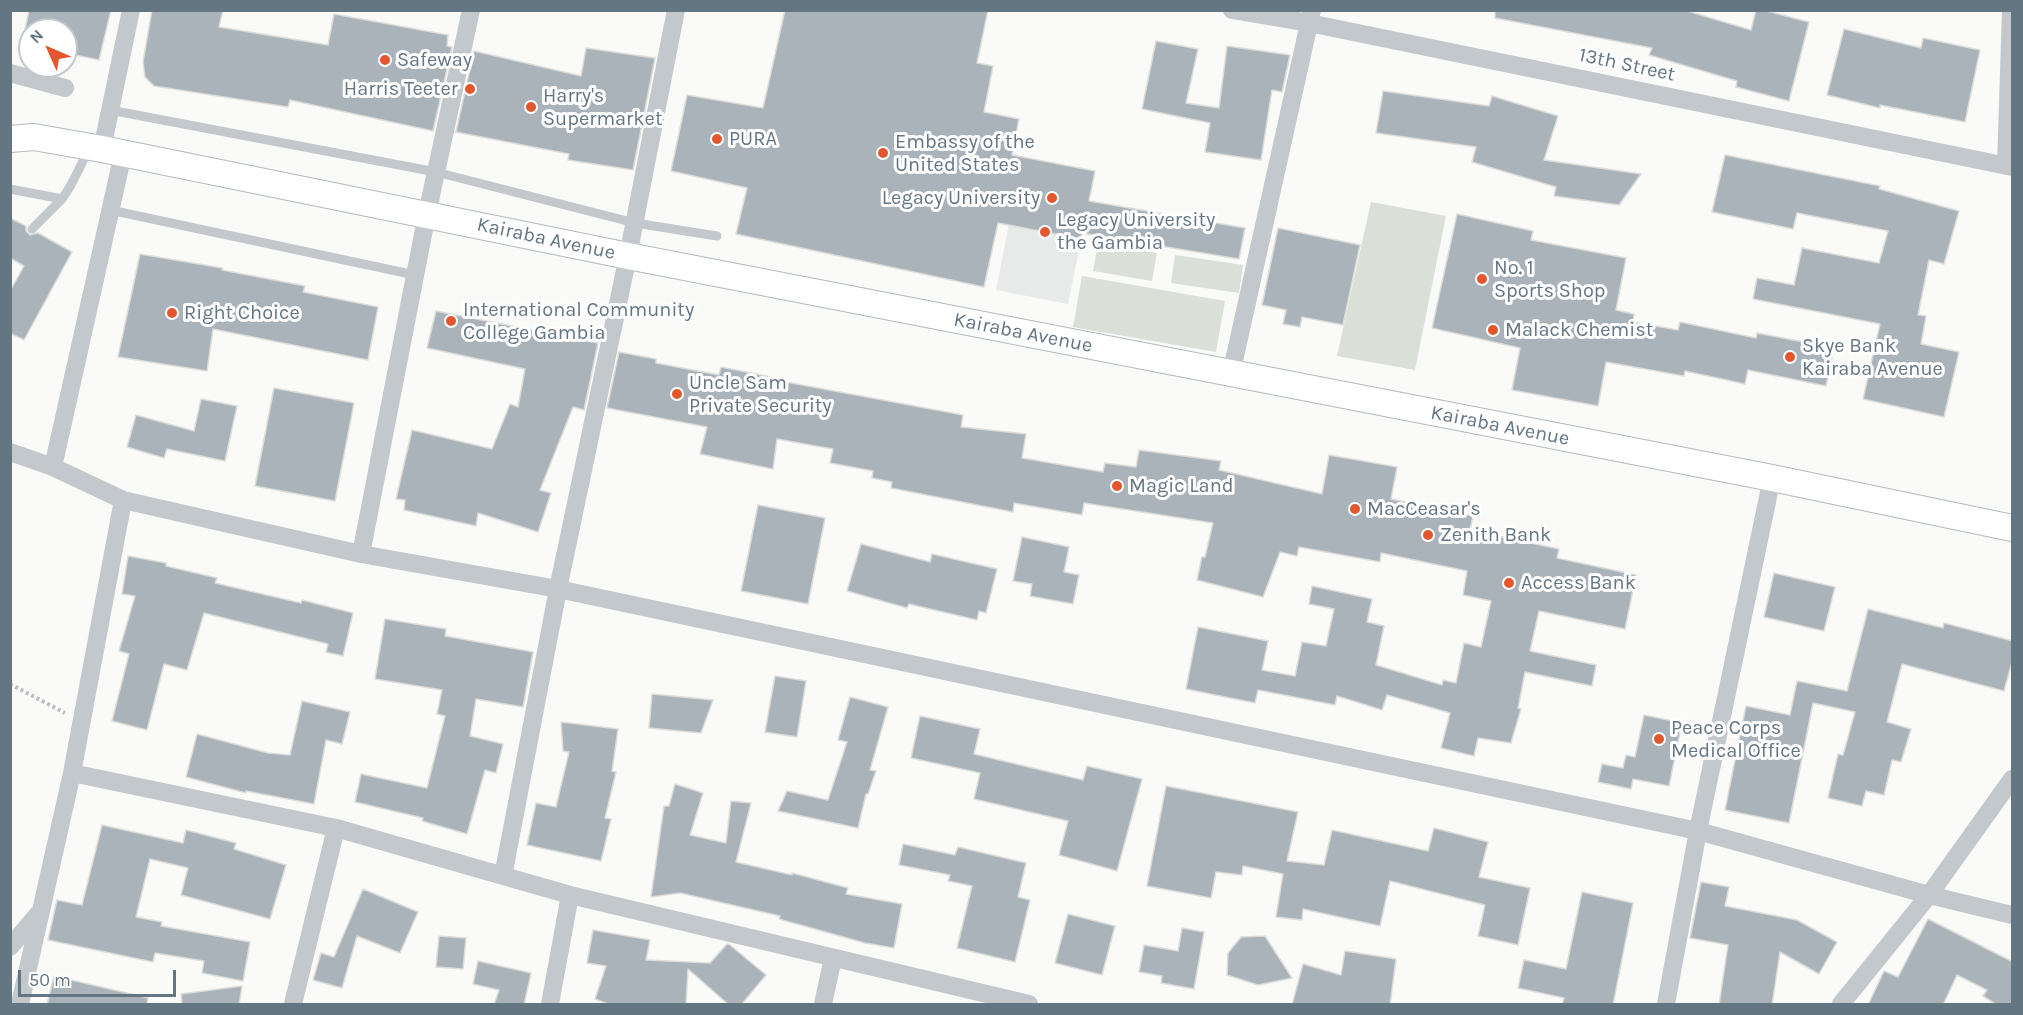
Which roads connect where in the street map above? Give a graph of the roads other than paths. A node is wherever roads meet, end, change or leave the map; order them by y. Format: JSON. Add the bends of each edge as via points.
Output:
{"nodes":[{"id":1,"x":131,"y":10,"type":"edge"},
{"id":2,"x":471,"y":10,"type":"edge"},
{"id":3,"x":676,"y":10,"type":"edge"},
{"id":4,"x":1232,"y":10,"type":"edge"},
{"id":5,"x":2011,"y":10,"type":"edge"},
{"id":6,"x":1310,"y":17,"type":"edge"},
{"id":7,"x":10,"y":73,"type":"edge"},
{"id":8,"x":65,"y":88,"type":"dead end"},
{"id":9,"x":110,"y":110,"type":"junction"},
{"id":10,"x":10,"y":122,"type":"edge"},
{"id":11,"x":22,"y":138,"type":"edge"},
{"id":12,"x":105,"y":150,"type":"junction"},
{"id":13,"x":2009,"y":167,"type":"edge"},
{"id":14,"x":436,"y":172,"type":"junction"},
{"id":15,"x":10,"y":189,"type":"edge"},
{"id":16,"x":62,"y":199,"type":"junction"},
{"id":17,"x":110,"y":210,"type":"junction"},
{"id":18,"x":427,"y":214,"type":"junction"},
{"id":19,"x":635,"y":223,"type":"junction"},
{"id":20,"x":32,"y":230,"type":"dead end"},
{"id":21,"x":717,"y":236,"type":"dead end"},
{"id":22,"x":628,"y":256,"type":"junction"},
{"id":23,"x":416,"y":275,"type":"junction"},
{"id":24,"x":1231,"y":374,"type":"junction"},
{"id":25,"x":10,"y":452,"type":"edge"},
{"id":26,"x":53,"y":467,"type":"junction"},
{"id":27,"x":1772,"y":478,"type":"junction"},
{"id":28,"x":123,"y":500,"type":"junction"},
{"id":29,"x":2013,"y":528,"type":"edge"},
{"id":30,"x":361,"y":554,"type":"junction"},
{"id":31,"x":558,"y":589,"type":"junction"},
{"id":32,"x":72,"y":773,"type":"junction"},
{"id":33,"x":2013,"y":779,"type":"edge"},
{"id":34,"x":336,"y":828,"type":"junction"},
{"id":35,"x":1698,"y":831,"type":"junction"},
{"id":36,"x":503,"y":876,"type":"junction"},
{"id":37,"x":570,"y":895,"type":"junction"},
{"id":38,"x":1929,"y":895,"type":"junction"},
{"id":39,"x":41,"y":910,"type":"junction"},
{"id":40,"x":2013,"y":915,"type":"edge"},
{"id":41,"x":10,"y":947,"type":"edge"},
{"id":42,"x":833,"y":958,"type":"junction"},
{"id":43,"x":20,"y":1005,"type":"edge"},
{"id":44,"x":292,"y":1005,"type":"edge"},
{"id":45,"x":549,"y":1005,"type":"edge"},
{"id":46,"x":824,"y":1005,"type":"edge"},
{"id":47,"x":1029,"y":1005,"type":"edge"},
{"id":48,"x":1666,"y":1005,"type":"edge"},
{"id":49,"x":1842,"y":1005,"type":"edge"}],
"edges":[{"from":1,"to":9,"type":"street"},
{"from":2,"to":14,"type":"street"},
{"from":3,"to":19,"type":"street"},
{"from":4,"to":6,"type":"street","name":"13th Street"},
{"from":5,"to":13,"type":"street"},
{"from":6,"to":13,"type":"street","name":"13th Street"},
{"from":6,"to":24,"type":"street"},
{"from":7,"to":8,"type":"street"},
{"from":9,"to":12,"type":"street"},
{"from":9,"to":14,"type":"lane"},
{"from":10,"to":11,"type":"street"},
{"from":11,"to":12,"type":"street","name":"Kairaba Avenue"},
{"from":12,"to":16,"type":"lane"},
{"from":12,"to":17,"type":"street"},
{"from":12,"to":18,"type":"street","name":"Kairaba Avenue"},
{"from":14,"to":18,"type":"street"},
{"from":14,"to":19,"type":"lane"},
{"from":15,"to":16,"type":"lane"},
{"from":16,"to":20,"type":"lane"},
{"from":17,"to":23,"type":"lane"},
{"from":17,"to":26,"type":"street"},
{"from":18,"to":22,"type":"street","name":"Kairaba Avenue"},
{"from":18,"to":23,"type":"street"},
{"from":19,"to":21,"type":"lane"},
{"from":19,"to":22,"type":"street"},
{"from":22,"to":24,"type":"street","name":"Kairaba Avenue"},
{"from":22,"to":31,"type":"street"},
{"from":23,"to":30,"type":"street"},
{"from":24,"to":27,"type":"street","name":"Kairaba Avenue"},
{"from":25,"to":26,"type":"street"},
{"from":26,"to":28,"type":"street"},
{"from":27,"to":29,"type":"street","name":"Kairaba Avenue"},
{"from":27,"to":35,"type":"street"},
{"from":28,"to":30,"type":"street"},
{"from":28,"to":32,"type":"street"},
{"from":30,"to":31,"type":"street"},
{"from":31,"to":35,"type":"street"},
{"from":31,"to":36,"type":"street"},
{"from":32,"to":34,"type":"street"},
{"from":32,"to":39,"type":"street"},
{"from":33,"to":38,"type":"street"},
{"from":34,"to":36,"type":"street"},
{"from":34,"to":44,"type":"street"},
{"from":35,"to":38,"type":"street"},
{"from":35,"to":48,"type":"street"},
{"from":36,"to":37,"type":"street"},
{"from":37,"to":42,"type":"street"},
{"from":37,"to":45,"type":"street"},
{"from":38,"to":40,"type":"street"},
{"from":38,"to":49,"type":"street"},
{"from":39,"to":41,"type":"street"},
{"from":39,"to":43,"type":"street"},
{"from":42,"to":46,"type":"street"},
{"from":42,"to":47,"type":"street"}]}
